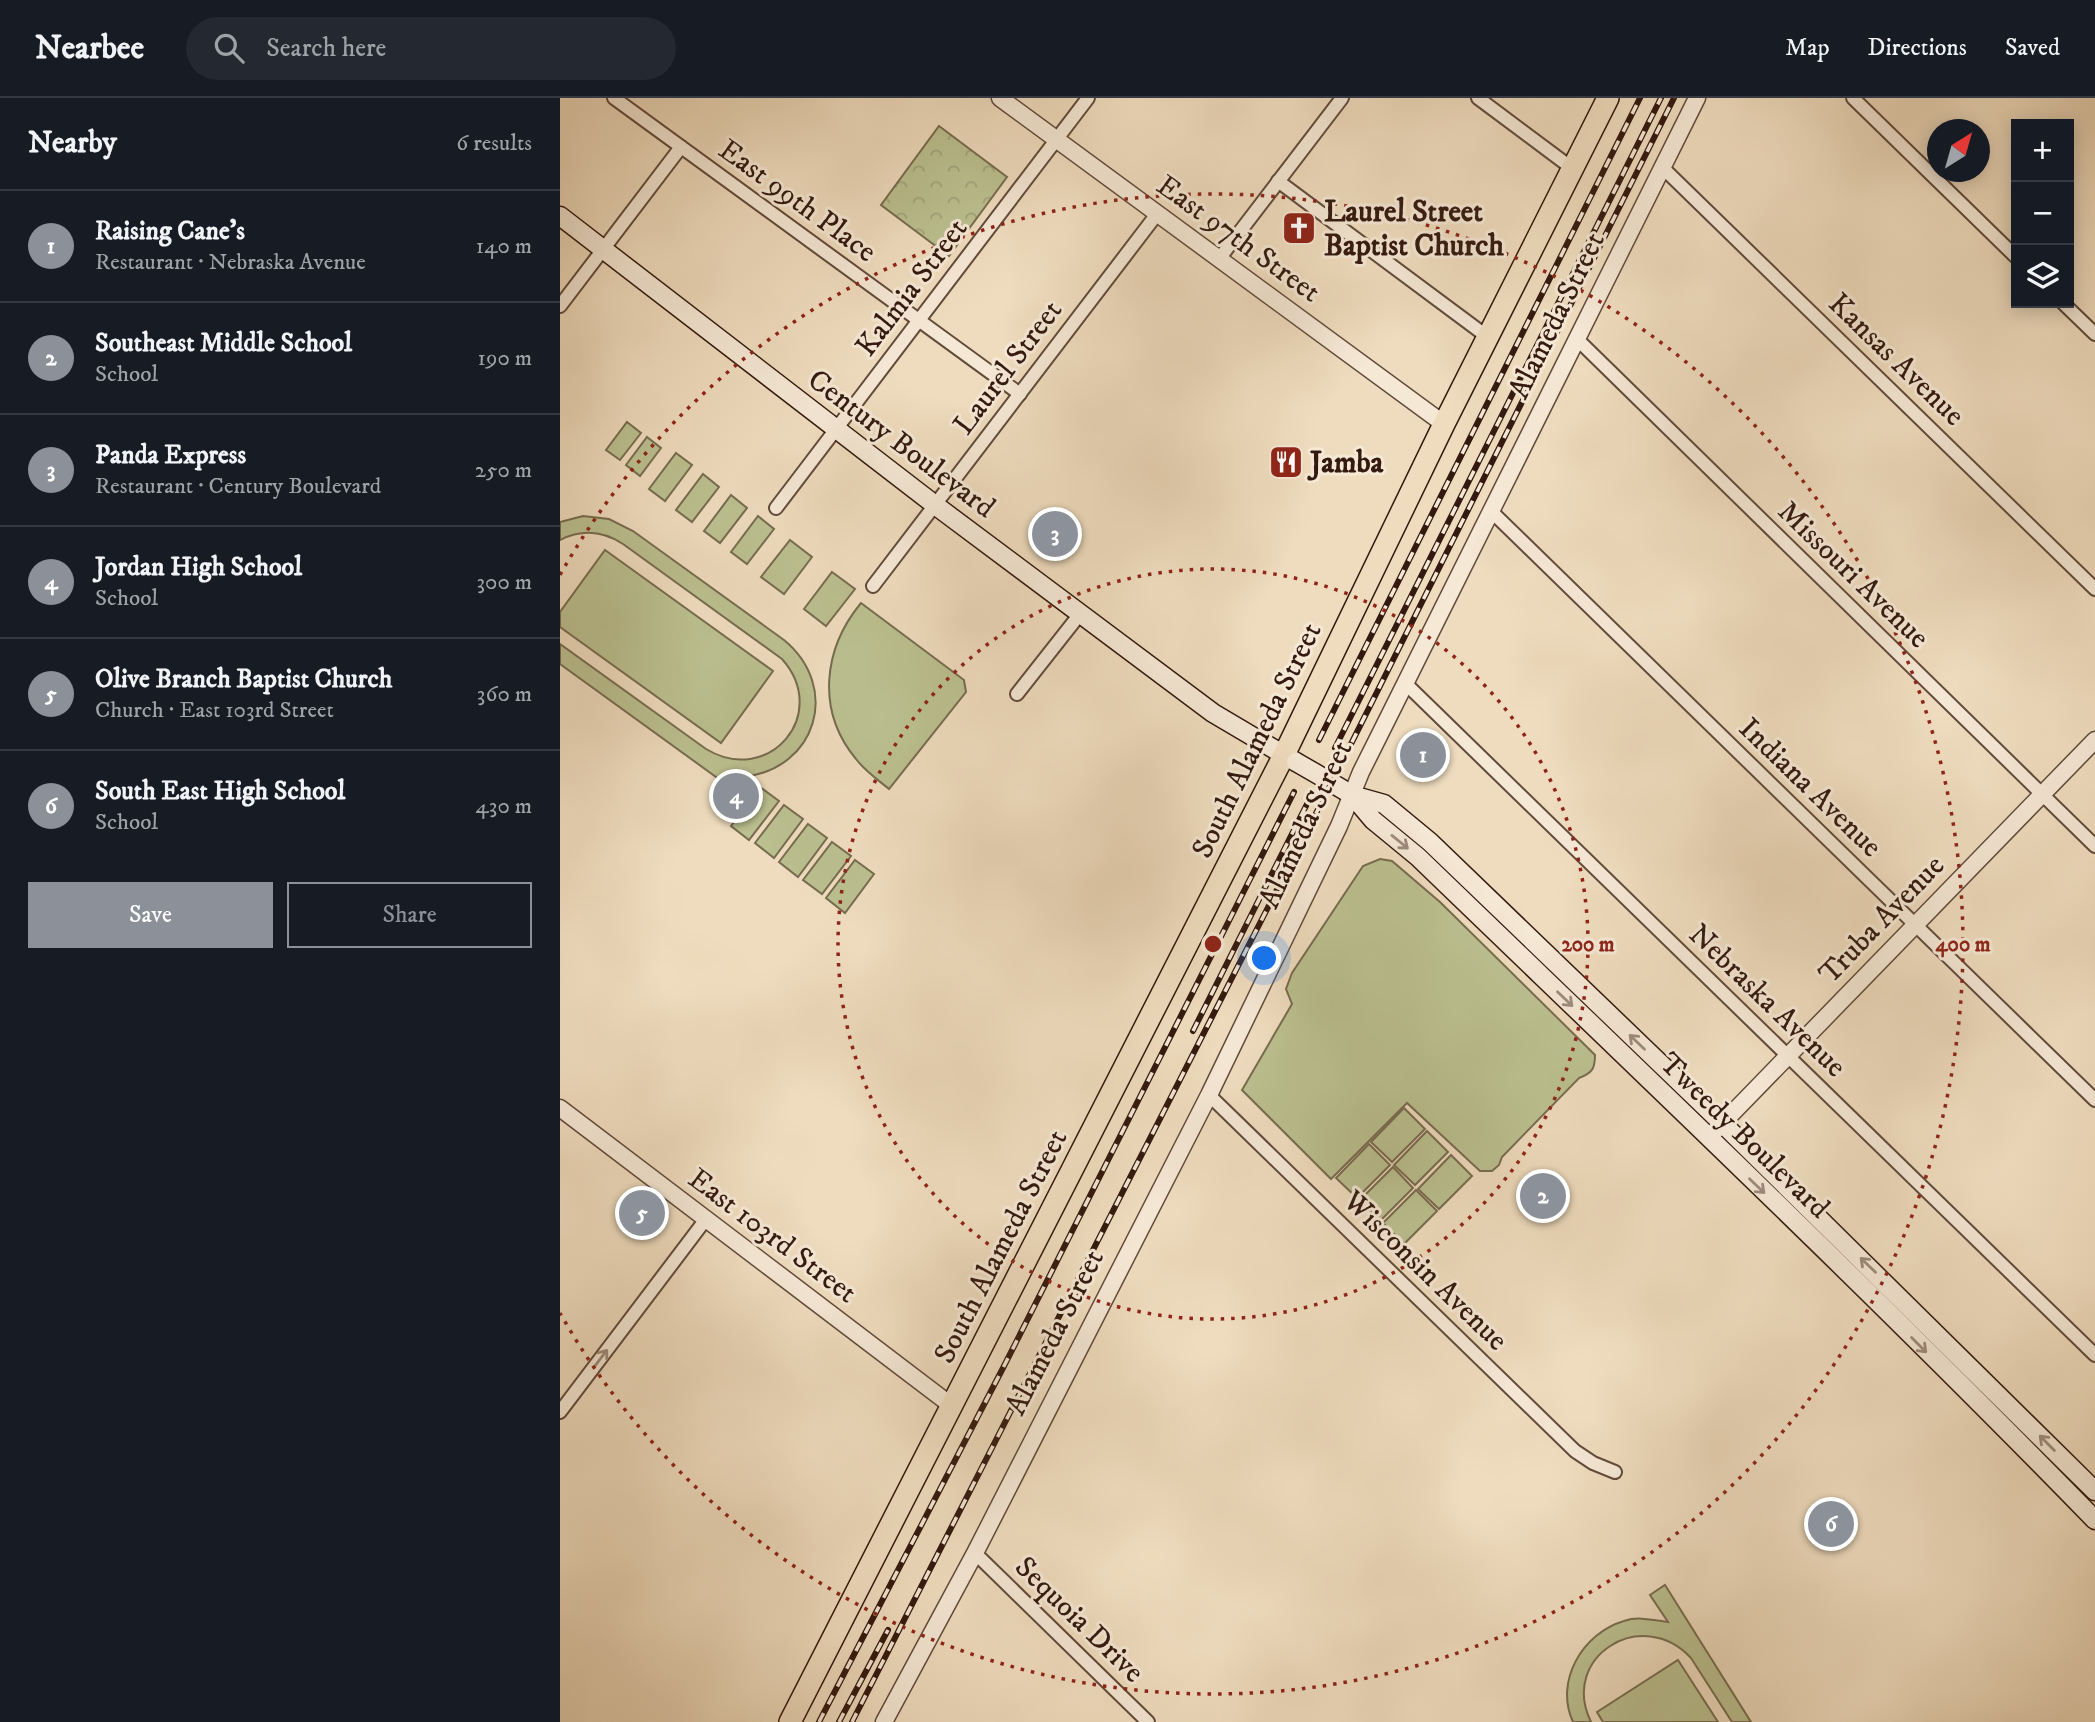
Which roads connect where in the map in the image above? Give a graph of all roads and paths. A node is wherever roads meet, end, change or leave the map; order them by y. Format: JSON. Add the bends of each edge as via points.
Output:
{"nodes":[{"id":1,"x":614,"y":98,"type":"edge"},
{"id":2,"x":1000,"y":98,"type":"edge"},
{"id":3,"x":1088,"y":98,"type":"edge"},
{"id":4,"x":1342,"y":98,"type":"edge"},
{"id":5,"x":1478,"y":98,"type":"edge"},
{"id":6,"x":1608,"y":98,"type":"edge"},
{"id":7,"x":1697,"y":98,"type":"edge"},
{"id":8,"x":1853,"y":98,"type":"edge"},
{"id":9,"x":1056,"y":139,"type":"junction"},
{"id":10,"x":681,"y":147,"type":"junction"},
{"id":11,"x":1662,"y":167,"type":"junction"},
{"id":12,"x":1573,"y":169,"type":"junction"},
{"id":13,"x":1278,"y":181,"type":"junction"},
{"id":14,"x":1157,"y":214,"type":"junction"},
{"id":15,"x":560,"y":216,"type":"edge"},
{"id":16,"x":603,"y":249,"type":"junction"},
{"id":17,"x":2011,"y":252,"type":"edge"},
{"id":18,"x":1219,"y":259,"type":"junction"},
{"id":19,"x":560,"y":306,"type":"edge"},
{"id":20,"x":2068,"y":308,"type":"edge"},
{"id":21,"x":919,"y":320,"type":"junction"},
{"id":22,"x":2095,"y":334,"type":"edge"},
{"id":23,"x":1489,"y":338,"type":"junction"},
{"id":24,"x":1577,"y":339,"type":"junction"},
{"id":25,"x":1020,"y":394,"type":"junction"},
{"id":26,"x":1444,"y":424,"type":"junction"},
{"id":27,"x":836,"y":429,"type":"junction"},
{"id":28,"x":935,"y":505,"type":"junction"},
{"id":29,"x":776,"y":508,"type":"dead end"},
{"id":30,"x":1491,"y":512,"type":"junction"},
{"id":31,"x":873,"y":586,"type":"dead end"},
{"id":32,"x":2095,"y":589,"type":"edge"},
{"id":33,"x":1080,"y":614,"type":"junction"},
{"id":34,"x":1405,"y":683,"type":"junction"},
{"id":35,"x":1017,"y":694,"type":"dead end"},
{"id":36,"x":2095,"y":740,"type":"edge"},
{"id":37,"x":1290,"y":759,"type":"junction"},
{"id":38,"x":2042,"y":794,"type":"junction"},
{"id":39,"x":1352,"y":795,"type":"junction"},
{"id":40,"x":2095,"y":846,"type":"edge"},
{"id":41,"x":1915,"y":925,"type":"junction"},
{"id":42,"x":1788,"y":1055,"type":"junction"},
{"id":43,"x":1209,"y":1095,"type":"junction"},
{"id":44,"x":2095,"y":1100,"type":"edge"},
{"id":45,"x":562,"y":1114,"type":"edge"},
{"id":46,"x":1722,"y":1123,"type":"junction"},
{"id":47,"x":1708,"y":1138,"type":"junction"},
{"id":48,"x":706,"y":1220,"type":"junction"},
{"id":49,"x":2095,"y":1355,"type":"edge"},
{"id":50,"x":952,"y":1406,"type":"junction"},
{"id":51,"x":560,"y":1412,"type":"edge"},
{"id":52,"x":1615,"y":1472,"type":"dead end"},
{"id":53,"x":2095,"y":1491,"type":"edge"},
{"id":54,"x":2095,"y":1520,"type":"edge"},
{"id":55,"x":975,"y":1553,"type":"junction"},
{"id":56,"x":790,"y":1722,"type":"edge"},
{"id":57,"x":884,"y":1722,"type":"edge"},
{"id":58,"x":1148,"y":1722,"type":"edge"}],
"edges":[{"from":1,"to":10,"type":"street","name":"East 99th Place"},
{"from":2,"to":9,"type":"street","name":"East 97th Street"},
{"from":3,"to":9,"type":"street","name":"Kalmia Street"},
{"from":4,"to":13,"type":"street"},
{"from":5,"to":12,"type":"street"},
{"from":6,"to":12,"type":"main road","name":"South Alameda Street"},
{"from":7,"to":11,"type":"street","name":"Alameda Street"},
{"from":8,"to":17,"type":"street"},
{"from":9,"to":14,"type":"street","name":"East 97th Street"},
{"from":9,"to":21,"type":"street","name":"Kalmia Street"},
{"from":10,"to":16,"type":"street"},
{"from":10,"to":21,"type":"street","name":"East 99th Place"},
{"from":11,"to":24,"type":"street","name":"Alameda Street"},
{"from":11,"to":32,"type":"street","name":"Kansas Avenue"},
{"from":12,"to":23,"type":"main road","name":"South Alameda Street"},
{"from":13,"to":18,"type":"street"},
{"from":13,"to":23,"type":"street"},
{"from":14,"to":18,"type":"street","name":"East 97th Street"},
{"from":14,"to":25,"type":"street","name":"Laurel Street"},
{"from":15,"to":16,"type":"main road","name":"Century Boulevard"},
{"from":16,"to":19,"type":"street"},
{"from":16,"to":27,"type":"main road","name":"Century Boulevard"},
{"from":18,"to":26,"type":"street","name":"East 97th Street"},
{"from":20,"to":22,"type":"street"},
{"from":21,"to":25,"type":"street","name":"East 99th Place"},
{"from":21,"to":27,"type":"street","name":"Kalmia Street"},
{"from":23,"to":26,"type":"main road","name":"South Alameda Street"},
{"from":24,"to":30,"type":"street","name":"Alameda Street"},
{"from":24,"to":38,"type":"street","name":"Missouri Avenue"},
{"from":25,"to":28,"type":"street","name":"Laurel Street"},
{"from":26,"to":37,"type":"main road","name":"South Alameda Street"},
{"from":27,"to":28,"type":"main road","name":"Century Boulevard"},
{"from":27,"to":29,"type":"street","name":"Kalmia Street"},
{"from":28,"to":31,"type":"street","name":"Laurel Street"},
{"from":28,"to":33,"type":"main road","name":"Century Boulevard"},
{"from":30,"to":34,"type":"street","name":"Alameda Street"},
{"from":30,"to":41,"type":"street","name":"Indiana Avenue"},
{"from":33,"to":35,"type":"street"},
{"from":33,"to":37,"type":"main road","name":"Century Boulevard","via":[[1213,713]]},
{"from":34,"to":39,"type":"street","name":"Alameda Street"},
{"from":34,"to":42,"type":"street","name":"Nebraska Avenue"},
{"from":36,"to":38,"type":"street","name":"Truba Avenue"},
{"from":37,"to":39,"type":"main road","name":"Tweedy Boulevard","bridge":true},
{"from":37,"to":50,"type":"main road","name":"South Alameda Street"},
{"from":38,"to":40,"type":"street","name":"Missouri Avenue"},
{"from":38,"to":41,"type":"street","name":"Truba Avenue"},
{"from":39,"to":43,"type":"street","name":"Alameda Street"},
{"from":46,"to":39,"type":"main road","name":"Tweedy Boulevard","one_way":true,"via":[[1430,842],[1384,804]]},
{"from":39,"to":47,"type":"main road","name":"Tweedy Boulevard","one_way":true},
{"from":41,"to":42,"type":"street","name":"Truba Avenue"},
{"from":41,"to":44,"type":"street","name":"Indiana Avenue"},
{"from":42,"to":46,"type":"street","name":"Truba Avenue"},
{"from":42,"to":49,"type":"street","name":"Nebraska Avenue"},
{"from":43,"to":52,"type":"street","name":"Wisconsin Avenue","via":[[1575,1451]]},
{"from":43,"to":55,"type":"street","name":"Alameda Street"},
{"from":45,"to":48,"type":"street","name":"East 103rd Street"},
{"from":46,"to":47,"type":"street","name":"Truba Avenue"},
{"from":53,"to":46,"type":"main road","name":"Tweedy Boulevard","one_way":true},
{"from":47,"to":54,"type":"main road","name":"Tweedy Boulevard","one_way":true},
{"from":48,"to":50,"type":"street","name":"East 103rd Street"},
{"from":51,"to":48,"type":"street","one_way":true},
{"from":50,"to":56,"type":"main road"},
{"from":55,"to":57,"type":"street","name":"Alameda Street"},
{"from":55,"to":58,"type":"street","name":"Sequoia Drive"}]}
